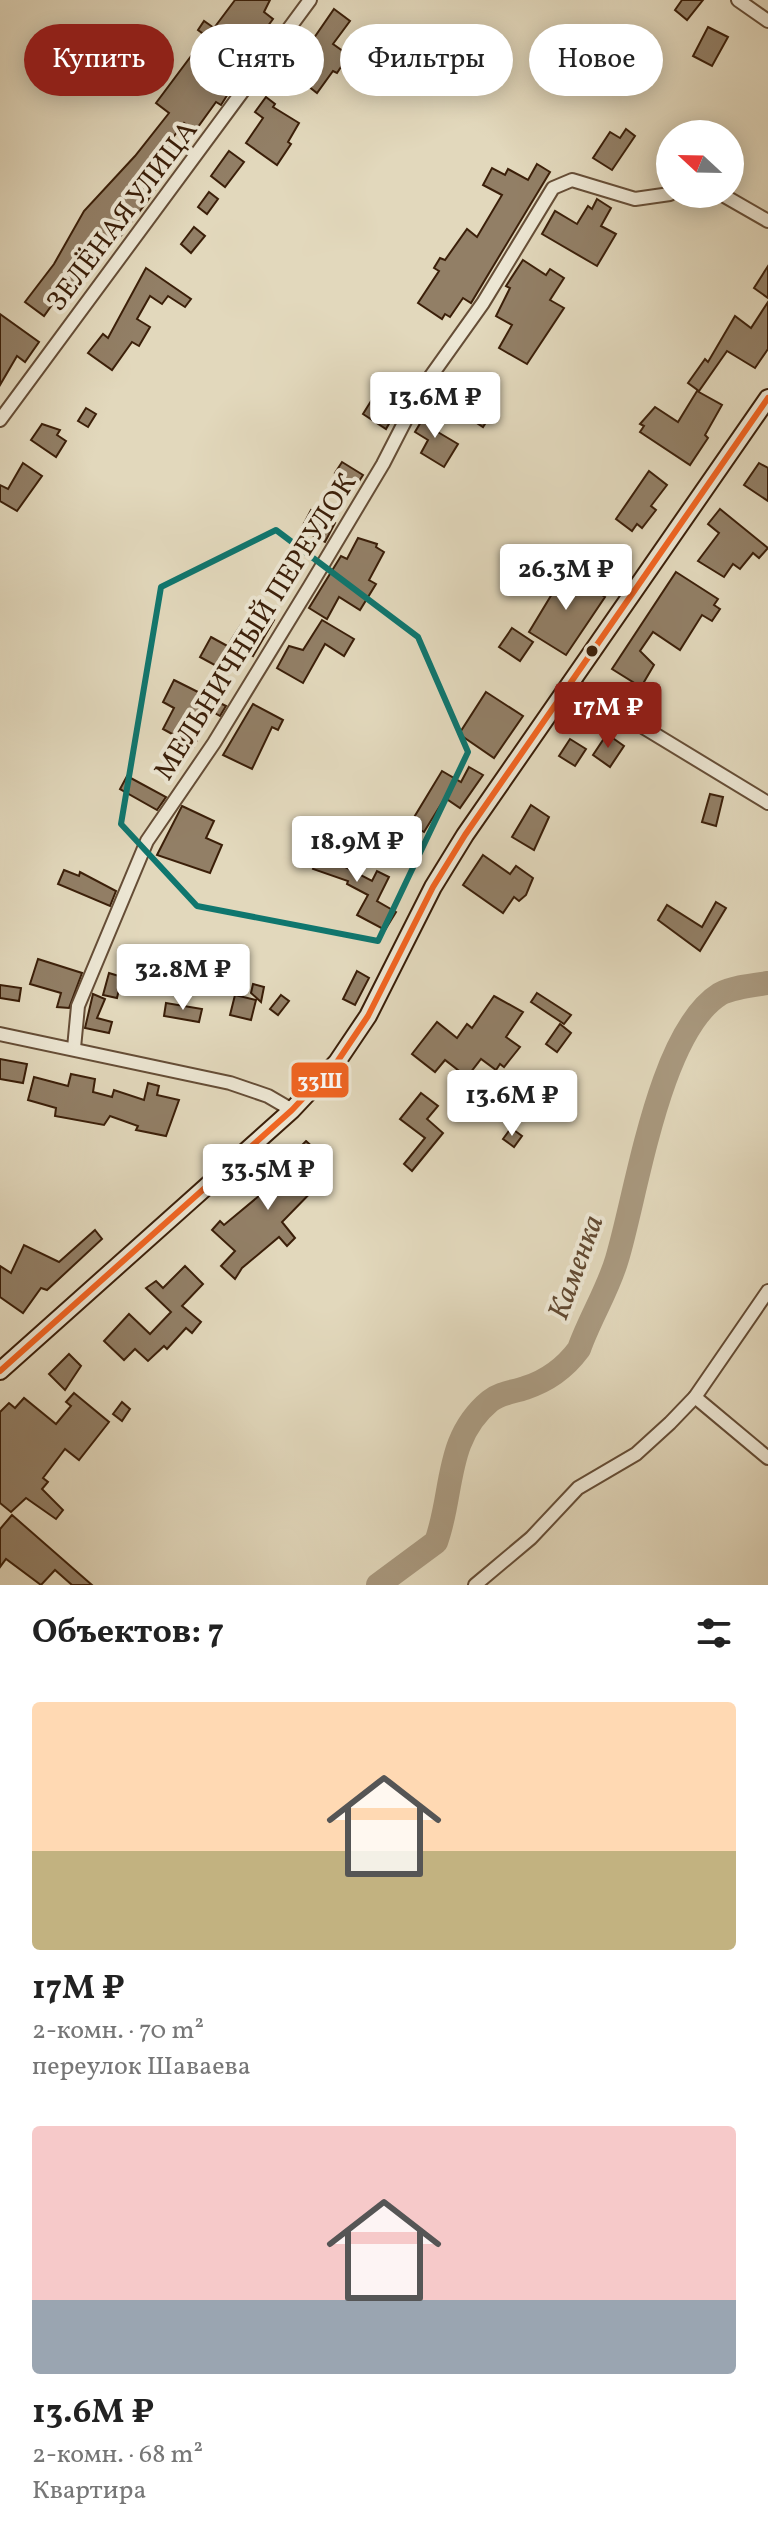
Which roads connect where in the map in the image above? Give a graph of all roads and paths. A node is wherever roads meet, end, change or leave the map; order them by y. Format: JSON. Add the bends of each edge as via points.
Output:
{"nodes":[{"id":1,"x":310,"y":0,"type":"edge"},
{"id":2,"x":738,"y":0,"type":"edge"},
{"id":3,"x":768,"y":21,"type":"edge"},
{"id":4,"x":656,"y":196,"type":"edge"},
{"id":5,"x":744,"y":207,"type":"edge"},
{"id":6,"x":768,"y":221,"type":"edge"},
{"id":7,"x":768,"y":398,"type":"edge"},
{"id":8,"x":0,"y":420,"type":"edge"},
{"id":9,"x":569,"y":682,"type":"junction"},
{"id":10,"x":768,"y":803,"type":"edge"},
{"id":11,"x":0,"y":1034,"type":"edge"},
{"id":12,"x":74,"y":1048,"type":"junction"},
{"id":13,"x":292,"y":1110,"type":"junction"},
{"id":14,"x":768,"y":1291,"type":"edge"},
{"id":15,"x":0,"y":1371,"type":"edge"},
{"id":16,"x":695,"y":1397,"type":"junction"},
{"id":17,"x":768,"y":1458,"type":"edge"},
{"id":18,"x":475,"y":1585,"type":"edge"}],
"edges":[{"from":1,"to":8,"type":"street","name":"ЗЕЛЁНАЯ УЛИЦА"},
{"from":2,"to":3,"type":"street"},
{"from":4,"to":12,"type":"street","name":"МЕЛЬНИЧНЫЙ ПЕРЕУЛОК","via":[[635,199],[572,180],[553,188],[483,303],[421,390],[310,586],[147,841],[78,1006]]},
{"from":5,"to":6,"type":"street"},
{"from":7,"to":9,"type":"street"},
{"from":9,"to":10,"type":"street"},
{"from":9,"to":13,"type":"street","via":[[442,873],[358,1032]]},
{"from":11,"to":12,"type":"street"},
{"from":12,"to":13,"type":"street","via":[[249,1088]]},
{"from":13,"to":15,"type":"street"},
{"from":14,"to":16,"type":"street"},
{"from":16,"to":17,"type":"street"},
{"from":16,"to":18,"type":"street","via":[[636,1454],[578,1488],[531,1538]]}]}
